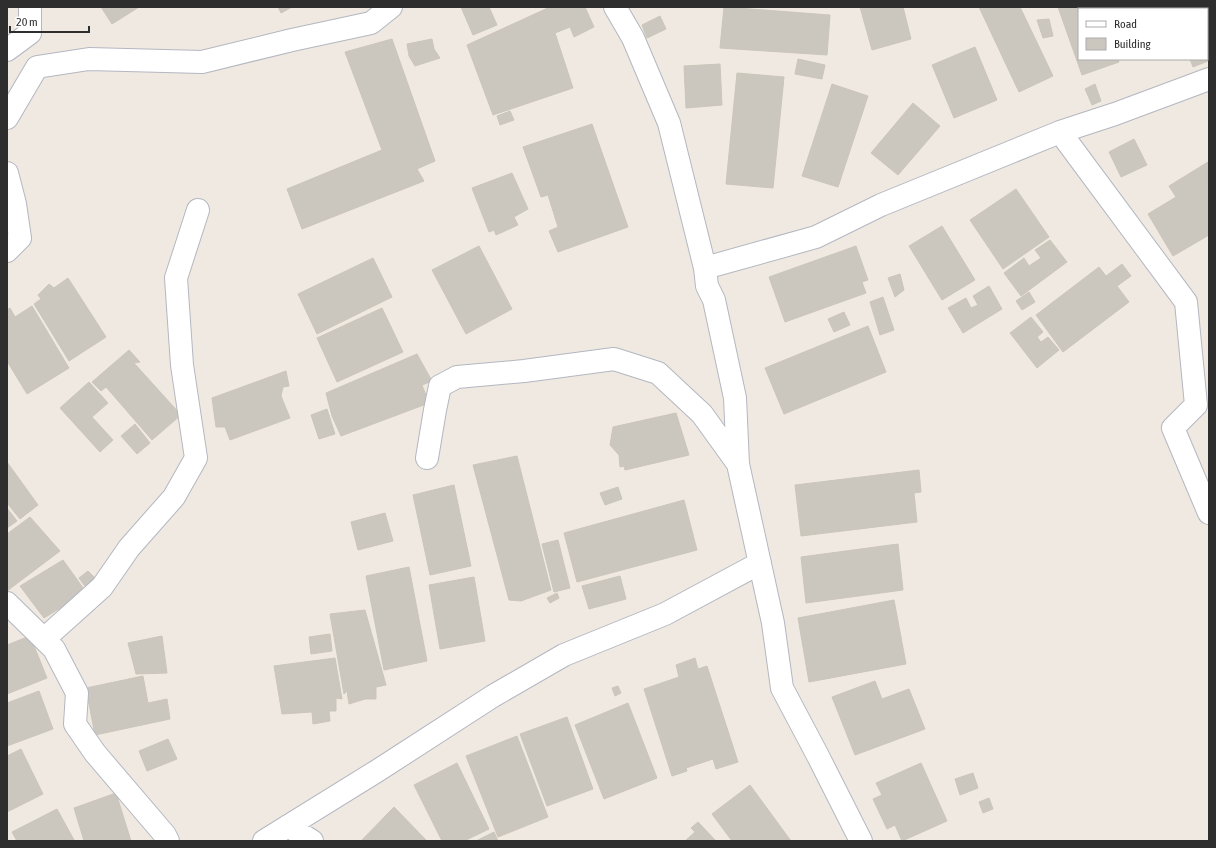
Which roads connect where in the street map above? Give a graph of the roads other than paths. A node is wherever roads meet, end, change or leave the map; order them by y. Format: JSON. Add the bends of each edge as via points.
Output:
{"nodes":[{"id":1,"x":30,"y":7,"type":"edge"},
{"id":2,"x":391,"y":7,"type":"edge"},
{"id":3,"x":615,"y":7,"type":"edge"},
{"id":4,"x":7,"y":50,"type":"edge"},
{"id":5,"x":1209,"y":78,"type":"edge"},
{"id":6,"x":7,"y":118,"type":"edge"},
{"id":7,"x":1060,"y":132,"type":"junction"},
{"id":8,"x":7,"y":173,"type":"edge"},
{"id":9,"x":198,"y":210,"type":"dead end"},
{"id":10,"x":7,"y":251,"type":"edge"},
{"id":11,"x":705,"y":268,"type":"junction"},
{"id":12,"x":427,"y":458,"type":"dead end"},
{"id":13,"x":738,"y":464,"type":"junction"},
{"id":14,"x":1209,"y":513,"type":"edge"},
{"id":15,"x":760,"y":563,"type":"junction"},
{"id":16,"x":7,"y":603,"type":"edge"},
{"id":17,"x":44,"y":639,"type":"junction"},
{"id":18,"x":288,"y":826,"type":"junction"},
{"id":19,"x":168,"y":841,"type":"edge"},
{"id":20,"x":264,"y":841,"type":"edge"},
{"id":21,"x":312,"y":841,"type":"edge"},
{"id":22,"x":861,"y":841,"type":"edge"}],
"edges":[{"from":1,"to":4,"type":"street","via":[[30,34]]},
{"from":2,"to":6,"type":"street","via":[[371,23],[202,62],[89,59],[37,67]]},
{"from":3,"to":11,"type":"street","via":[[633,38],[669,123]]},
{"from":5,"to":7,"type":"street"},
{"from":7,"to":11,"type":"street","via":[[881,205],[816,237]]},
{"from":7,"to":14,"type":"street","via":[[1186,302],[1196,405],[1173,428]]},
{"from":8,"to":10,"type":"street","via":[[20,238]]},
{"from":9,"to":17,"type":"street","via":[[176,278],[182,365],[196,458],[174,497],[129,548],[102,587]]},
{"from":11,"to":13,"type":"street","via":[[707,286],[714,300],[735,398]]},
{"from":12,"to":13,"type":"street","via":[[440,386],[457,377],[614,359],[658,373],[702,414]]},
{"from":13,"to":15,"type":"street"},
{"from":15,"to":18,"type":"street","via":[[665,614],[564,655],[493,696]]},
{"from":15,"to":22,"type":"street","via":[[773,624],[782,688]]},
{"from":16,"to":17,"type":"street"},
{"from":17,"to":19,"type":"street","via":[[54,649],[77,693],[75,724],[95,753]]},
{"from":18,"to":20,"type":"street"},
{"from":18,"to":21,"type":"street"}]}
